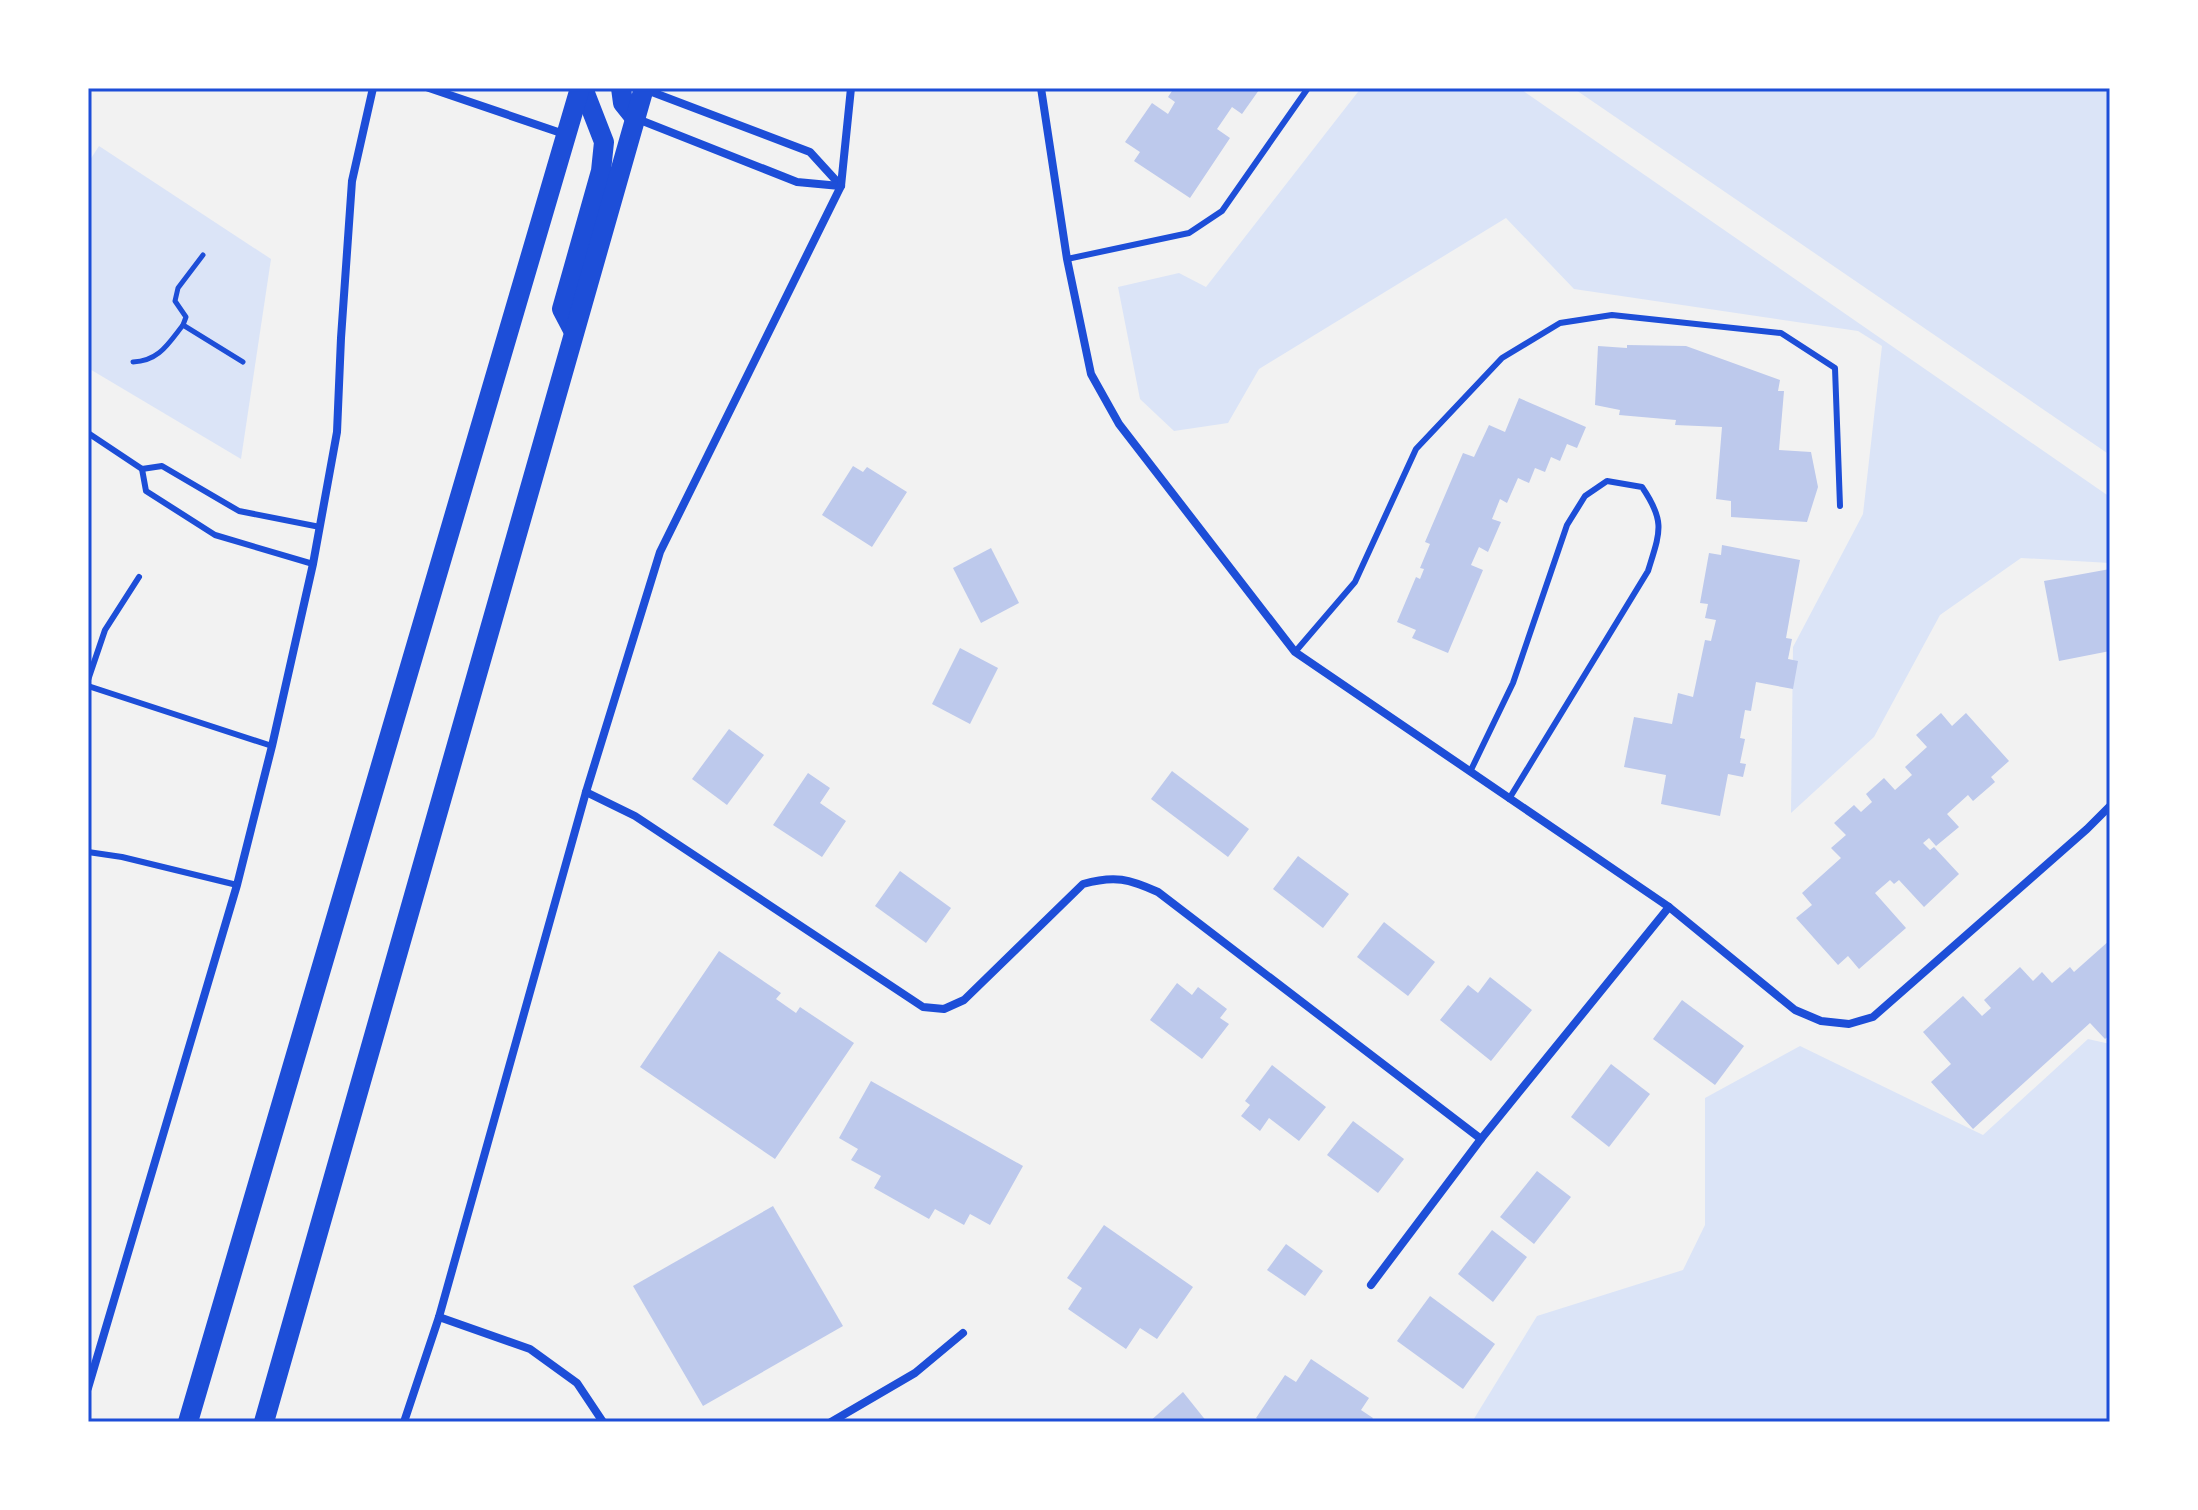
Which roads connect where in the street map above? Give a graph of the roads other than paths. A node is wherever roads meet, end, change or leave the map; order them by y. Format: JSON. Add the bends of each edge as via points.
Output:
{"nodes":[{"id":1,"x":373,"y":88,"type":"edge"},
{"id":2,"x":429,"y":88,"type":"edge"},
{"id":3,"x":581,"y":88,"type":"edge"},
{"id":4,"x":621,"y":88,"type":"edge"},
{"id":5,"x":644,"y":88,"type":"edge"},
{"id":6,"x":851,"y":88,"type":"edge"},
{"id":7,"x":1041,"y":88,"type":"edge"},
{"id":8,"x":1308,"y":88,"type":"edge"},
{"id":9,"x":635,"y":118,"type":"junction"},
{"id":10,"x":566,"y":135,"type":"junction"},
{"id":11,"x":841,"y":186,"type":"junction"},
{"id":12,"x":1067,"y":259,"type":"junction"},
{"id":13,"x":573,"y":330,"type":"junction"},
{"id":14,"x":88,"y":433,"type":"edge"},
{"id":15,"x":142,"y":469,"type":"junction"},
{"id":16,"x":1840,"y":506,"type":"dead end"},
{"id":17,"x":320,"y":527,"type":"junction"},
{"id":18,"x":313,"y":564,"type":"junction"},
{"id":19,"x":139,"y":577,"type":"dead end"},
{"id":20,"x":1295,"y":652,"type":"junction"},
{"id":21,"x":88,"y":683,"type":"edge"},
{"id":22,"x":272,"y":746,"type":"junction"},
{"id":23,"x":1470,"y":772,"type":"junction"},
{"id":24,"x":586,"y":792,"type":"junction"},
{"id":25,"x":1509,"y":799,"type":"junction"},
{"id":26,"x":2110,"y":806,"type":"edge"},
{"id":27,"x":91,"y":853,"type":"edge"},
{"id":28,"x":88,"y":860,"type":"edge"},
{"id":29,"x":237,"y":885,"type":"junction"},
{"id":30,"x":1669,"y":907,"type":"junction"},
{"id":31,"x":1481,"y":1139,"type":"junction"},
{"id":32,"x":1371,"y":1285,"type":"dead end"},
{"id":33,"x":439,"y":1317,"type":"junction"},
{"id":34,"x":963,"y":1333,"type":"dead end"},
{"id":35,"x":88,"y":1388,"type":"edge"},
{"id":36,"x":188,"y":1422,"type":"edge"},
{"id":37,"x":264,"y":1422,"type":"edge"},
{"id":38,"x":404,"y":1422,"type":"edge"},
{"id":39,"x":603,"y":1422,"type":"edge"},
{"id":40,"x":831,"y":1422,"type":"edge"}],
"edges":[{"from":1,"to":17,"type":"street","via":[[352,181],[337,432]]},
{"from":2,"to":10,"type":"street"},
{"from":3,"to":10,"type":"main road"},
{"from":3,"to":13,"type":"main road","via":[[604,142],[601,171],[562,309]]},
{"from":4,"to":9,"type":"main road","via":[[623,103]]},
{"from":5,"to":9,"type":"main road"},
{"from":5,"to":11,"type":"street","via":[[810,152]]},
{"from":6,"to":11,"type":"street"},
{"from":7,"to":12,"type":"street"},
{"from":8,"to":12,"type":"lane","via":[[1222,211],[1189,233]]},
{"from":9,"to":11,"type":"street","via":[[797,182]]},
{"from":9,"to":13,"type":"main road"},
{"from":10,"to":36,"type":"main road"},
{"from":11,"to":24,"type":"street","via":[[660,552]]},
{"from":12,"to":20,"type":"street","via":[[1091,374],[1119,424]]},
{"from":13,"to":37,"type":"main road"},
{"from":14,"to":15,"type":"lane"},
{"from":15,"to":17,"type":"lane","via":[[162,466],[239,511]]},
{"from":15,"to":18,"type":"lane","via":[[146,491],[215,535]]},
{"from":16,"to":20,"type":"lane","via":[[1835,368],[1781,333],[1612,315],[1560,323],[1502,358],[1416,449],[1355,582]]},
{"from":17,"to":18,"type":"street"},
{"from":18,"to":22,"type":"street"},
{"from":19,"to":21,"type":"lane","via":[[105,630]]},
{"from":20,"to":23,"type":"street"},
{"from":21,"to":22,"type":"lane"},
{"from":22,"to":29,"type":"street"},
{"from":23,"to":25,"type":"street"},
{"from":23,"to":25,"type":"lane","via":[[1513,683],[1567,525],[1585,496],[1607,481],[1642,487],[1656,508],[1659,534],[1648,571]]},
{"from":24,"to":31,"type":"street","via":[[635,816],[923,1007],[944,1009],[964,1000],[1083,884],[1106,878],[1131,880],[1158,892]]},
{"from":24,"to":33,"type":"street"},
{"from":25,"to":30,"type":"street"},
{"from":26,"to":30,"type":"street","via":[[1873,1017],[1849,1024],[1821,1021],[1795,1010]]},
{"from":27,"to":28,"type":"lane"},
{"from":27,"to":29,"type":"lane"},
{"from":29,"to":35,"type":"street"},
{"from":30,"to":31,"type":"street"},
{"from":31,"to":32,"type":"street"},
{"from":33,"to":38,"type":"street"},
{"from":33,"to":39,"type":"street","via":[[530,1349],[577,1383]]},
{"from":34,"to":40,"type":"street","via":[[915,1373]]}]}
